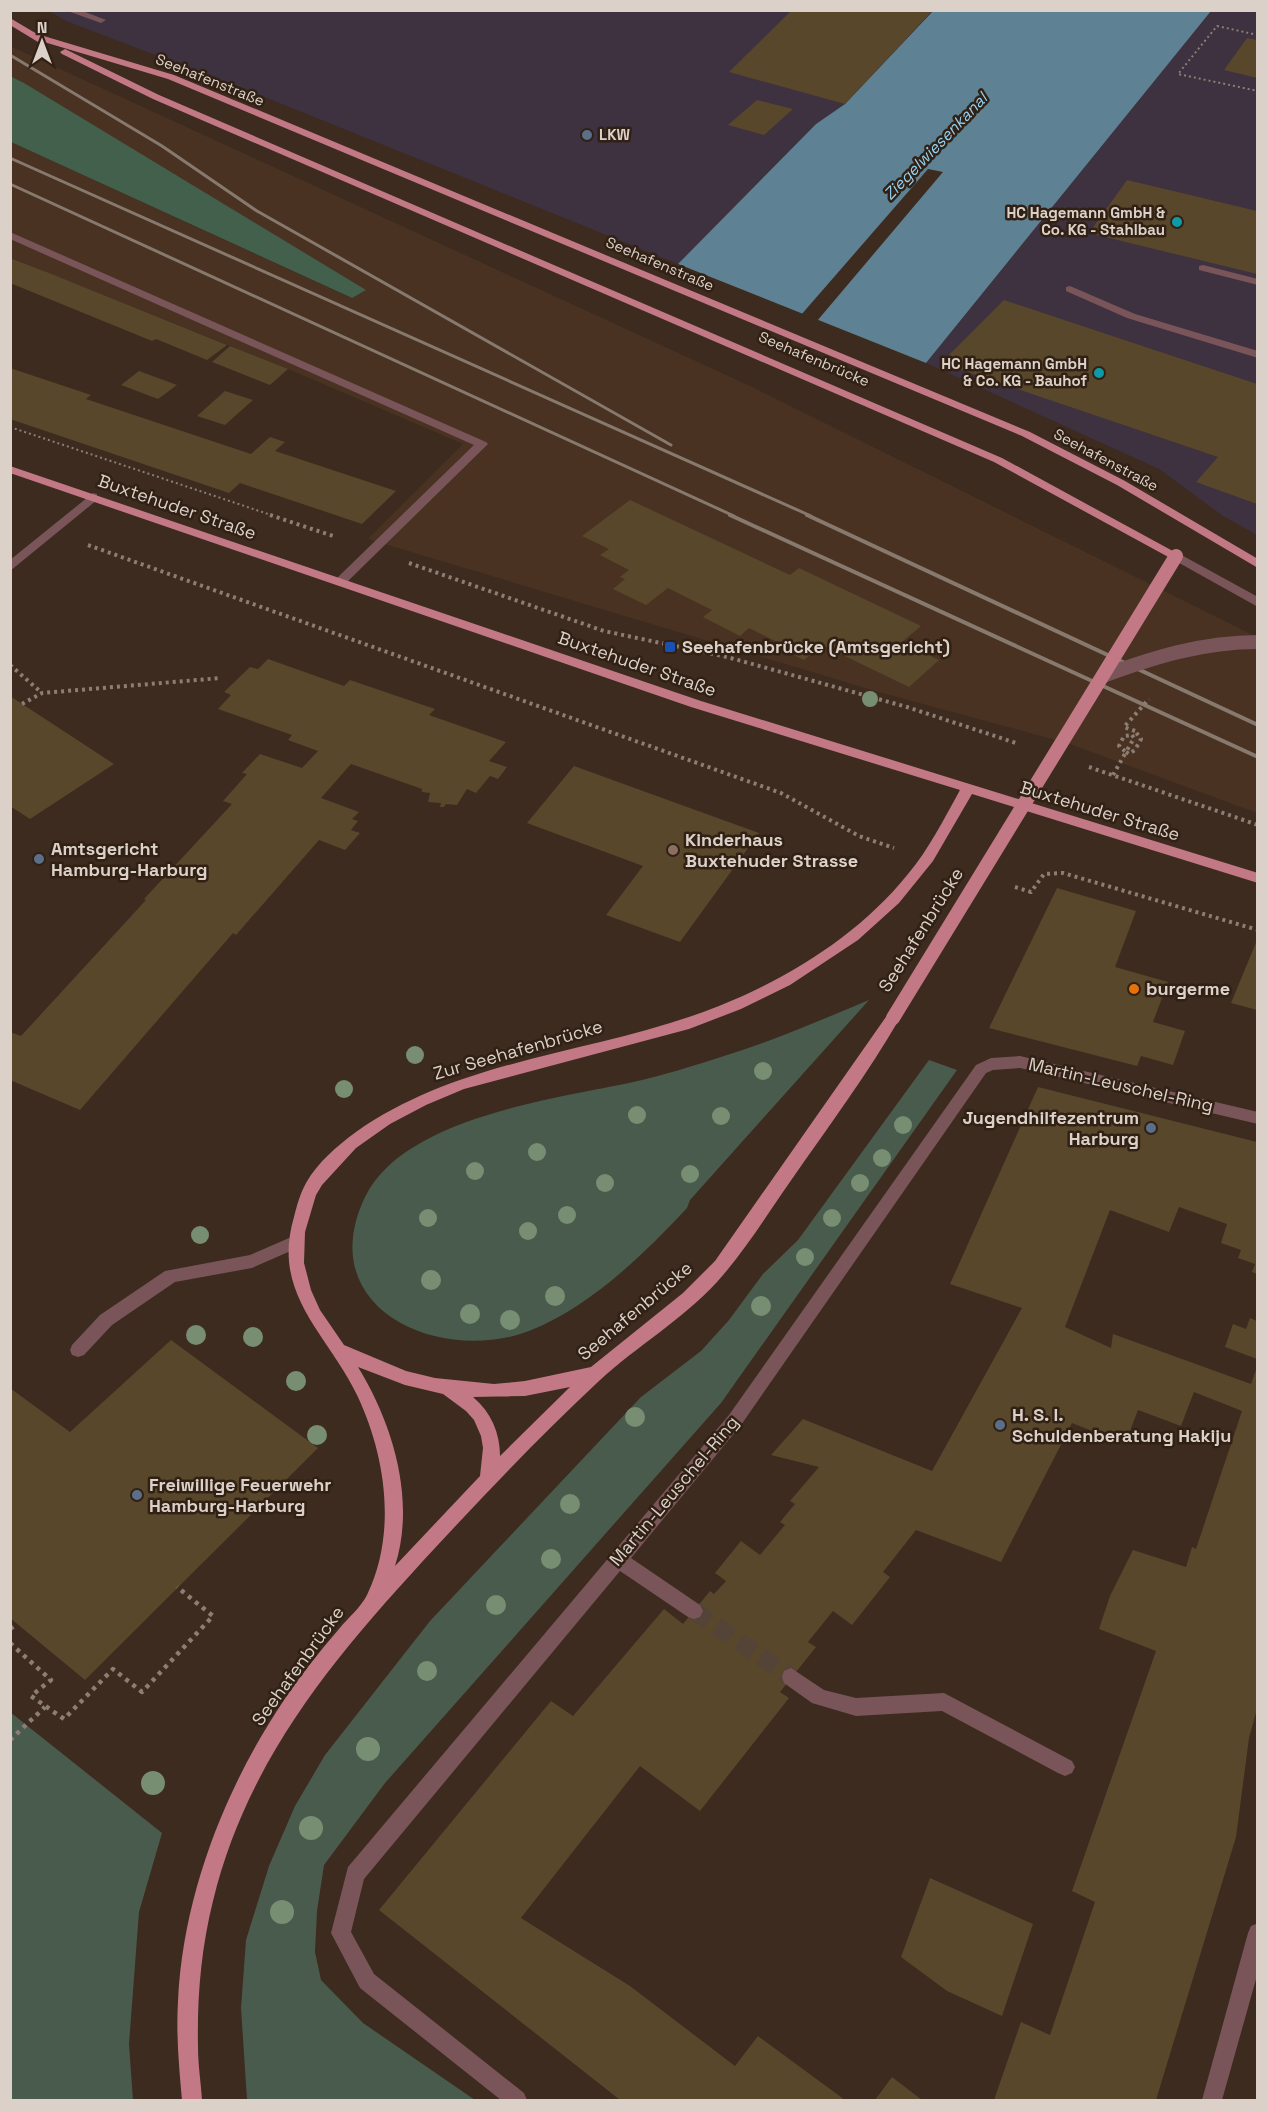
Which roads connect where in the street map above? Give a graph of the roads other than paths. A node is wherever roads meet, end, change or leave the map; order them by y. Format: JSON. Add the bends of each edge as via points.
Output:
{"nodes":[{"id":1,"x":69,"y":10,"type":"edge"},
{"id":2,"x":101,"y":20,"type":"dead end"},
{"id":3,"x":10,"y":21,"type":"edge"},
{"id":4,"x":32,"y":35,"type":"junction"},
{"id":5,"x":429,"y":214,"type":"joint"},
{"id":6,"x":10,"y":236,"type":"edge"},
{"id":7,"x":1203,"y":268,"type":"dead end"},
{"id":8,"x":1257,"y":282,"type":"edge"},
{"id":9,"x":1070,"y":289,"type":"dead end"},
{"id":10,"x":1257,"y":355,"type":"edge"},
{"id":11,"x":10,"y":469,"type":"edge"},
{"id":12,"x":93,"y":497,"type":"junction"},
{"id":13,"x":1176,"y":556,"type":"junction"},
{"id":14,"x":1257,"y":564,"type":"edge"},
{"id":15,"x":10,"y":567,"type":"edge"},
{"id":16,"x":340,"y":582,"type":"junction"},
{"id":17,"x":1257,"y":603,"type":"edge"},
{"id":18,"x":1257,"y":642,"type":"edge"},
{"id":19,"x":1103,"y":676,"type":"junction"},
{"id":20,"x":968,"y":788,"type":"junction"},
{"id":21,"x":1257,"y":878,"type":"edge"},
{"id":22,"x":1257,"y":1118,"type":"edge"},
{"id":23,"x":296,"y":1241,"type":"junction"},
{"id":24,"x":78,"y":1350,"type":"dead end"},
{"id":25,"x":340,"y":1350,"type":"junction"},
{"id":26,"x":596,"y":1374,"type":"junction"},
{"id":27,"x":449,"y":1389,"type":"junction"},
{"id":28,"x":489,"y":1476,"type":"junction"},
{"id":29,"x":618,"y":1558,"type":"junction"},
{"id":30,"x":375,"y":1599,"type":"junction"},
{"id":31,"x":694,"y":1611,"type":"tunnel mouth"},
{"id":32,"x":791,"y":1677,"type":"tunnel mouth"},
{"id":33,"x":1065,"y":1767,"type":"dead end"},
{"id":34,"x":1257,"y":1933,"type":"edge"},
{"id":35,"x":192,"y":2100,"type":"edge"},
{"id":36,"x":518,"y":2100,"type":"edge"},
{"id":37,"x":1212,"y":2100,"type":"edge"}],
"edges":[{"from":1,"to":2,"type":"street"},
{"from":3,"to":4,"type":"main road","name":"Seehafenstraße"},
{"from":4,"to":5,"type":"main road","name":"Seehafenstraße","via":[[156,97]]},
{"from":4,"to":14,"type":"main road","name":"Seehafenstraße","via":[[171,77],[1026,434],[1121,483]]},
{"from":5,"to":13,"type":"main road","name":"Seehafenbrücke","via":[[998,460]]},
{"from":6,"to":16,"type":"street","via":[[482,444]]},
{"from":7,"to":8,"type":"street"},
{"from":9,"to":10,"type":"street","via":[[1131,316]]},
{"from":11,"to":12,"type":"main road","name":"Buxtehuder Straße"},
{"from":12,"to":15,"type":"street"},
{"from":12,"to":16,"type":"main road","name":"Buxtehuder Straße"},
{"from":13,"to":17,"type":"street","name":"Seehafenbrücke"},
{"from":13,"to":19,"type":"main road","name":"Seehafenbrücke","bridge":true},
{"from":16,"to":20,"type":"main road","name":"Buxtehuder Straße","via":[[696,704]]},
{"from":18,"to":19,"type":"street","bridge":true,"via":[[1213,644],[1165,653]]},
{"from":19,"to":26,"type":"main road","name":"Seehafenbrücke","bridge":true,"via":[[893,1018],[728,1256],[705,1284]]},
{"from":20,"to":21,"type":"main road","name":"Buxtehuder Straße"},
{"from":20,"to":23,"type":"main road","name":"Zur Seehafenbrücke","via":[[927,860],[878,915],[806,969],[710,1015],[656,1033],[463,1082],[394,1113],[325,1168],[310,1192]]},
{"from":22,"to":29,"type":"street","name":"Martin-Leuschel-Ring","via":[[1020,1062],[991,1064],[981,1069],[735,1420]]},
{"from":23,"to":24,"type":"street","via":[[252,1261],[171,1276],[106,1320]]},
{"from":23,"to":25,"type":"main road","name":"Zur Seehafenbrücke","via":[[298,1283]]},
{"from":25,"to":27,"type":"main road","via":[[410,1380]]},
{"from":25,"to":30,"type":"main road","name":"Zur Seehafenbrücke","via":[[376,1418],[393,1497],[391,1548]]},
{"from":26,"to":27,"type":"main road","via":[[547,1387]]},
{"from":26,"to":28,"type":"main road","name":"Seehafenbrücke"},
{"from":27,"to":28,"type":"main road","via":[[475,1409],[491,1435],[494,1455]]},
{"from":28,"to":30,"type":"main road","name":"Seehafenbrücke"},
{"from":29,"to":31,"type":"street"},
{"from":29,"to":36,"type":"street","name":"Martin-Leuschel-Ring","via":[[355,1874],[341,1933],[367,1981]]},
{"from":30,"to":35,"type":"main road","name":"Seehafenbrücke","via":[[284,1717],[231,1817],[208,1875],[188,1977]]},
{"from":32,"to":33,"type":"street","via":[[819,1697],[856,1707],[944,1702]]},
{"from":34,"to":37,"type":"street"}]}
